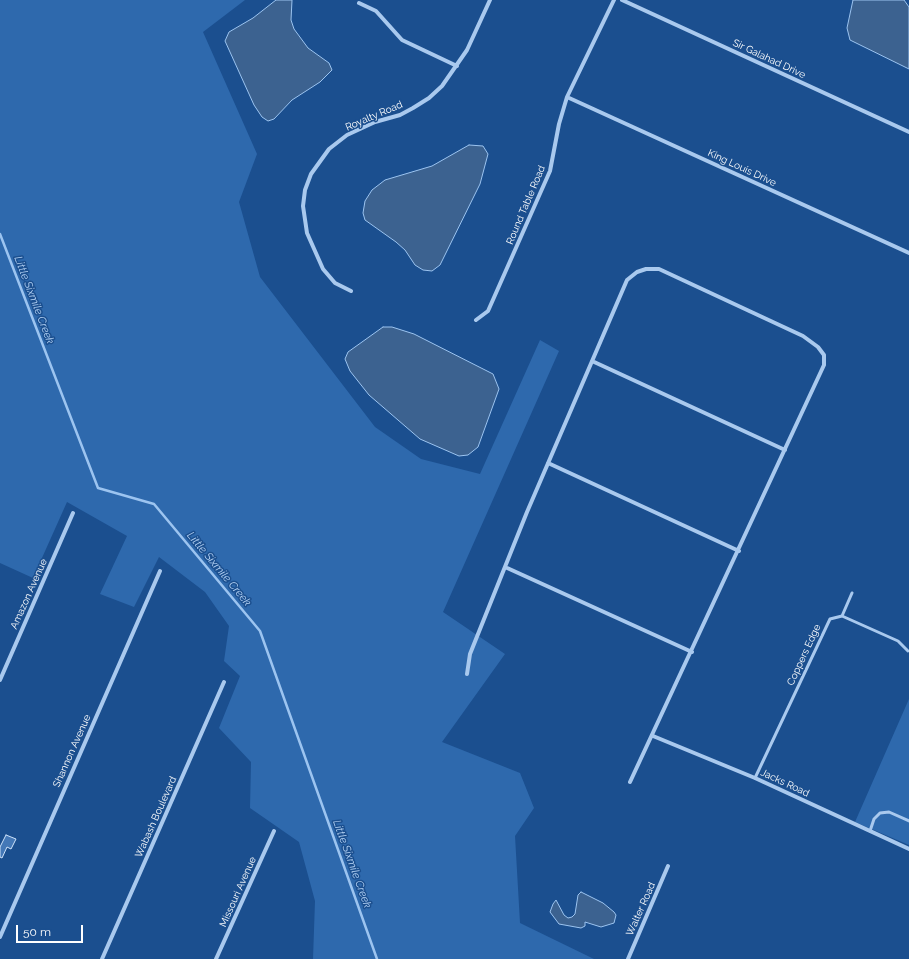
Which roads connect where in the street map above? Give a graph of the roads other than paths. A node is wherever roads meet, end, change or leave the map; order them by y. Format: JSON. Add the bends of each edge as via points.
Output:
{"nodes":[{"id":1,"x":490,"y":0,"type":"edge"},
{"id":2,"x":614,"y":0,"type":"edge"},
{"id":3,"x":622,"y":0,"type":"edge"},
{"id":4,"x":359,"y":3,"type":"dead end"},
{"id":5,"x":457,"y":66,"type":"junction"},
{"id":6,"x":568,"y":97,"type":"junction"},
{"id":7,"x":909,"y":132,"type":"edge"},
{"id":8,"x":909,"y":253,"type":"edge"},
{"id":9,"x":351,"y":291,"type":"dead end"},
{"id":10,"x":476,"y":320,"type":"dead end"},
{"id":11,"x":592,"y":361,"type":"junction"},
{"id":12,"x":785,"y":450,"type":"junction"},
{"id":13,"x":548,"y":463,"type":"junction"},
{"id":14,"x":73,"y":514,"type":"dead end"},
{"id":15,"x":739,"y":551,"type":"junction"},
{"id":16,"x":505,"y":567,"type":"junction"},
{"id":17,"x":160,"y":571,"type":"dead end"},
{"id":18,"x":852,"y":593,"type":"dead end"},
{"id":19,"x":842,"y":616,"type":"junction"},
{"id":20,"x":908,"y":651,"type":"dead end"},
{"id":21,"x":692,"y":652,"type":"junction"},
{"id":22,"x":467,"y":674,"type":"dead end"},
{"id":23,"x":0,"y":680,"type":"edge"},
{"id":24,"x":224,"y":682,"type":"dead end"},
{"id":25,"x":653,"y":736,"type":"junction"},
{"id":26,"x":755,"y":778,"type":"junction"},
{"id":27,"x":630,"y":782,"type":"dead end"},
{"id":28,"x":909,"y":821,"type":"edge"},
{"id":29,"x":274,"y":831,"type":"dead end"},
{"id":30,"x":870,"y":831,"type":"junction"},
{"id":31,"x":909,"y":849,"type":"edge"},
{"id":32,"x":668,"y":866,"type":"dead end"},
{"id":33,"x":0,"y":937,"type":"edge"},
{"id":34,"x":102,"y":959,"type":"edge"},
{"id":35,"x":216,"y":959,"type":"edge"},
{"id":36,"x":628,"y":959,"type":"edge"}],
"edges":[{"from":1,"to":5,"type":"street","name":"Royalty Road"},
{"from":2,"to":6,"type":"street","name":"Round Table Road"},
{"from":3,"to":7,"type":"street","name":"Sir Galahad Drive"},
{"from":4,"to":5,"type":"street","via":[[376,11],[402,40]]},
{"from":5,"to":9,"type":"street","name":"Royalty Road","via":[[430,98],[400,115],[375,122],[347,135],[329,149],[311,174],[303,206],[307,233],[323,269],[335,283]]},
{"from":6,"to":8,"type":"street","name":"King Louis Drive"},
{"from":6,"to":10,"type":"street","name":"Round Table Road","via":[[559,124],[550,172],[488,311]]},
{"from":11,"to":12,"type":"street"},
{"from":11,"to":12,"type":"street","via":[[627,280],[646,269],[659,270],[803,336],[824,355],[824,365]]},
{"from":11,"to":13,"type":"street"},
{"from":12,"to":15,"type":"street"},
{"from":13,"to":15,"type":"street"},
{"from":13,"to":16,"type":"street"},
{"from":14,"to":23,"type":"street","name":"Amazon Avenue"},
{"from":15,"to":21,"type":"street"},
{"from":16,"to":21,"type":"street"},
{"from":16,"to":22,"type":"street","via":[[470,654]]},
{"from":17,"to":33,"type":"street","name":"Shannon Avenue"},
{"from":18,"to":19,"type":"lane"},
{"from":19,"to":20,"type":"lane","via":[[898,641]]},
{"from":19,"to":26,"type":"lane","name":"Coppers Edge","via":[[830,619]]},
{"from":21,"to":25,"type":"street"},
{"from":24,"to":34,"type":"street","name":"Wabash Boulevard"},
{"from":25,"to":26,"type":"street","name":"Jacks Road"},
{"from":25,"to":27,"type":"street"},
{"from":26,"to":30,"type":"street","name":"Jacks Road"},
{"from":28,"to":30,"type":"lane","via":[[889,812],[880,813],[874,819]]},
{"from":29,"to":35,"type":"street","name":"Missouri Avenue"},
{"from":30,"to":31,"type":"street","name":"Jacks Road"},
{"from":32,"to":36,"type":"street","name":"Walter Road"}]}
